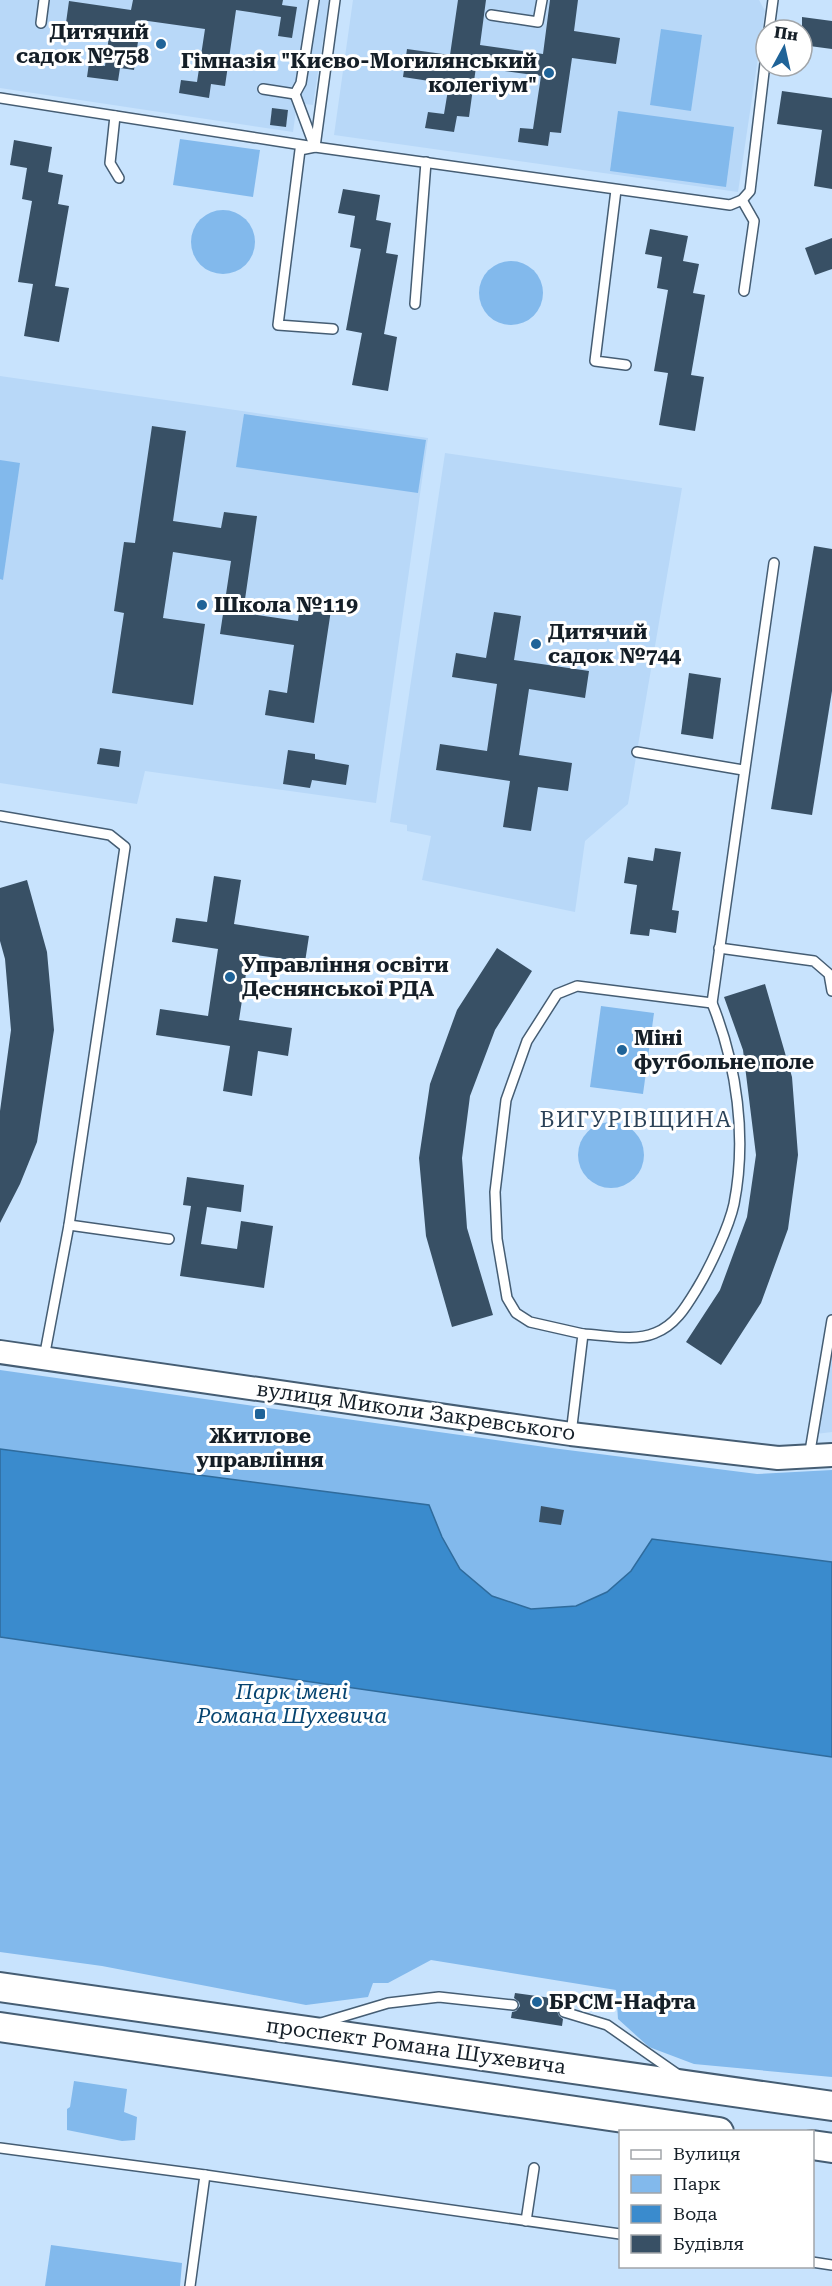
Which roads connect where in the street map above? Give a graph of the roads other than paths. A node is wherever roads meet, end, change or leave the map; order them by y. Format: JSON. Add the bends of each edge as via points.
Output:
{"nodes":[{"id":1,"x":44,"y":0,"type":"edge"},
{"id":2,"x":314,"y":0,"type":"edge"},
{"id":3,"x":335,"y":0,"type":"edge"},
{"id":4,"x":542,"y":0,"type":"edge"},
{"id":5,"x":773,"y":0,"type":"edge"},
{"id":6,"x":491,"y":15,"type":"dead end"},
{"id":7,"x":771,"y":18,"type":"edge"},
{"id":8,"x":42,"y":23,"type":"dead end"},
{"id":9,"x":763,"y":78,"type":"edge"},
{"id":10,"x":263,"y":89,"type":"dead end"},
{"id":11,"x":295,"y":94,"type":"junction"},
{"id":12,"x":0,"y":98,"type":"edge"},
{"id":13,"x":115,"y":116,"type":"junction"},
{"id":14,"x":315,"y":147,"type":"junction"},
{"id":15,"x":426,"y":162,"type":"junction"},
{"id":16,"x":119,"y":178,"type":"dead end"},
{"id":17,"x":616,"y":190,"type":"junction"},
{"id":18,"x":742,"y":200,"type":"junction"},
{"id":19,"x":744,"y":291,"type":"dead end"},
{"id":20,"x":415,"y":304,"type":"dead end"},
{"id":21,"x":333,"y":329,"type":"dead end"},
{"id":22,"x":626,"y":365,"type":"dead end"},
{"id":23,"x":774,"y":563,"type":"dead end"},
{"id":24,"x":637,"y":752,"type":"dead end"},
{"id":25,"x":743,"y":770,"type":"junction"},
{"id":26,"x":0,"y":816,"type":"edge"},
{"id":27,"x":719,"y":948,"type":"junction"},
{"id":28,"x":832,"y":991,"type":"edge"},
{"id":29,"x":712,"y":1003,"type":"junction"},
{"id":30,"x":69,"y":1225,"type":"junction"},
{"id":31,"x":169,"y":1239,"type":"dead end"},
{"id":32,"x":832,"y":1320,"type":"edge"},
{"id":33,"x":583,"y":1334,"type":"junction"},
{"id":34,"x":0,"y":1352,"type":"edge"},
{"id":35,"x":44,"y":1358,"type":"junction"},
{"id":36,"x":571,"y":1434,"type":"junction"},
{"id":37,"x":832,"y":1455,"type":"edge"},
{"id":38,"x":809,"y":1457,"type":"junction"},
{"id":39,"x":0,"y":1987,"type":"edge"},
{"id":40,"x":513,"y":2005,"type":"dead end"},
{"id":41,"x":564,"y":2012,"type":"dead end"},
{"id":42,"x":0,"y":2027,"type":"edge"},
{"id":43,"x":300,"y":2030,"type":"junction"},
{"id":44,"x":693,"y":2086,"type":"junction"},
{"id":45,"x":831,"y":2105,"type":"edge"},
{"id":46,"x":705,"y":2130,"type":"edge"},
{"id":47,"x":814,"y":2145,"type":"edge"},
{"id":48,"x":0,"y":2148,"type":"edge"},
{"id":49,"x":832,"y":2148,"type":"edge"},
{"id":50,"x":534,"y":2168,"type":"dead end"},
{"id":51,"x":205,"y":2175,"type":"junction"},
{"id":52,"x":526,"y":2220,"type":"junction"},
{"id":53,"x":619,"y":2234,"type":"edge"},
{"id":54,"x":814,"y":2262,"type":"edge"},
{"id":55,"x":832,"y":2265,"type":"edge"},
{"id":56,"x":190,"y":2286,"type":"edge"}],
"edges":[{"from":1,"to":8,"type":"lane"},
{"from":2,"to":11,"type":"lane","via":[[301,82]]},
{"from":3,"to":14,"type":"lane"},
{"from":4,"to":6,"type":"lane","via":[[538,22]]},
{"from":5,"to":7,"type":"lane"},
{"from":9,"to":18,"type":"lane","via":[[750,191]]},
{"from":10,"to":11,"type":"lane"},
{"from":11,"to":14,"type":"lane"},
{"from":12,"to":13,"type":"lane"},
{"from":13,"to":14,"type":"lane"},
{"from":13,"to":16,"type":"lane","via":[[110,164]]},
{"from":14,"to":15,"type":"lane"},
{"from":14,"to":21,"type":"lane","via":[[300,150],[278,324]]},
{"from":15,"to":17,"type":"lane"},
{"from":15,"to":20,"type":"lane"},
{"from":17,"to":18,"type":"lane","via":[[730,205]]},
{"from":17,"to":22,"type":"lane","via":[[595,361]]},
{"from":18,"to":19,"type":"lane","via":[[754,221]]},
{"from":23,"to":25,"type":"lane"},
{"from":24,"to":25,"type":"lane"},
{"from":25,"to":27,"type":"lane"},
{"from":26,"to":30,"type":"lane","via":[[110,835],[125,848]]},
{"from":27,"to":28,"type":"lane","via":[[814,961],[829,974]]},
{"from":27,"to":29,"type":"lane"},
{"from":29,"to":33,"type":"lane","via":[[735,1079],[741,1147],[734,1205],[708,1270],[683,1311],[670,1324],[641,1338]]},
{"from":29,"to":33,"type":"lane","via":[[577,986],[557,994],[526,1041],[506,1100],[495,1192],[497,1239],[507,1298],[516,1313],[530,1322]]},
{"from":30,"to":31,"type":"lane"},
{"from":30,"to":35,"type":"lane"},
{"from":32,"to":38,"type":"lane"},
{"from":33,"to":36,"type":"lane"},
{"from":34,"to":35,"type":"street","name":"вулиця Миколи Закревського"},
{"from":35,"to":36,"type":"street","name":"вулиця Миколи Закревського"},
{"from":36,"to":38,"type":"street","name":"вулиця Миколи Закревського","via":[[778,1458]]},
{"from":37,"to":38,"type":"street","name":"вулиця Миколи Закревського"},
{"from":39,"to":43,"type":"main road","name":"проспект Романа Шухевича"},
{"from":40,"to":43,"type":"lane","via":[[438,1997],[388,2003]]},
{"from":41,"to":44,"type":"lane","via":[[607,2025]]},
{"from":42,"to":46,"type":"main road","name":"проспект Романа Шухевича"},
{"from":43,"to":44,"type":"main road","name":"проспект Романа Шухевича"},
{"from":44,"to":45,"type":"main road","name":"проспект Романа Шухевича"},
{"from":47,"to":49,"type":"main road"},
{"from":48,"to":51,"type":"lane"},
{"from":50,"to":52,"type":"lane"},
{"from":51,"to":52,"type":"lane"},
{"from":51,"to":56,"type":"lane"},
{"from":52,"to":53,"type":"lane"},
{"from":54,"to":55,"type":"lane"}]}
